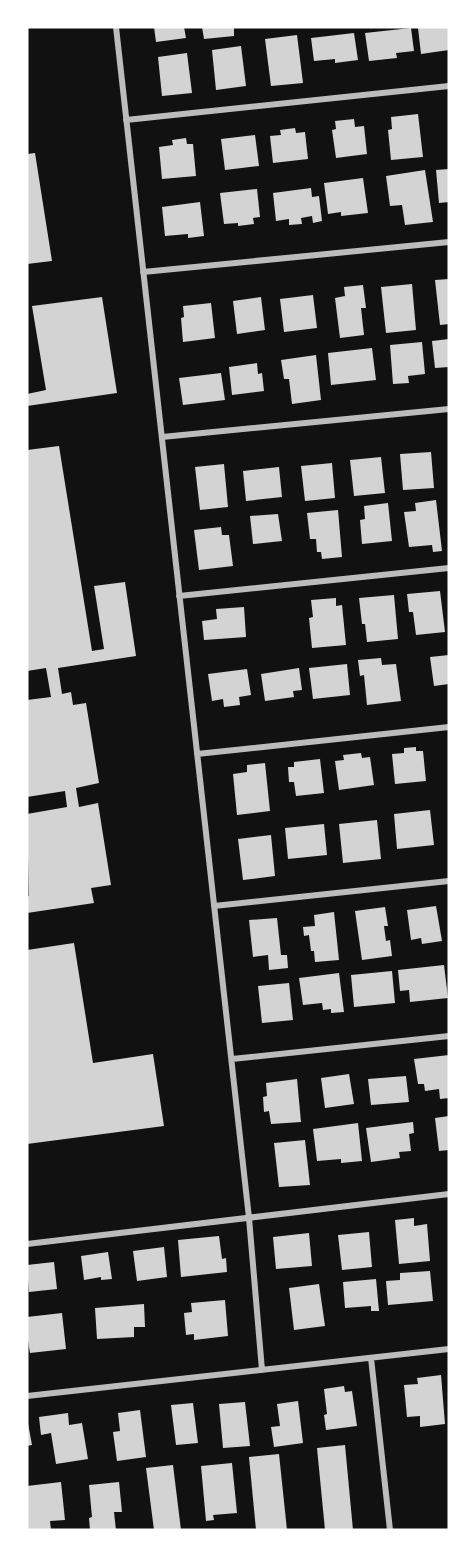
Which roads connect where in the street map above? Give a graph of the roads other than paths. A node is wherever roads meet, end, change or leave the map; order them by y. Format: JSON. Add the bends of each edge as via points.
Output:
{"nodes":[{"id":1,"x":116,"y":27,"type":"edge"},
{"id":2,"x":449,"y":86,"type":"edge"},
{"id":3,"x":126,"y":120,"type":"junction"},
{"id":4,"x":449,"y":242,"type":"edge"},
{"id":5,"x":143,"y":272,"type":"junction"},
{"id":6,"x":449,"y":409,"type":"edge"},
{"id":7,"x":162,"y":437,"type":"junction"},
{"id":8,"x":449,"y":568,"type":"edge"},
{"id":9,"x":179,"y":596,"type":"junction"},
{"id":10,"x":449,"y":727,"type":"edge"},
{"id":11,"x":197,"y":754,"type":"junction"},
{"id":12,"x":449,"y":881,"type":"edge"},
{"id":13,"x":214,"y":906,"type":"junction"},
{"id":14,"x":449,"y":1036,"type":"edge"},
{"id":15,"x":231,"y":1059,"type":"junction"},
{"id":16,"x":449,"y":1194,"type":"edge"},
{"id":17,"x":249,"y":1218,"type":"junction"},
{"id":18,"x":27,"y":1244,"type":"edge"},
{"id":19,"x":449,"y":1349,"type":"edge"},
{"id":20,"x":371,"y":1358,"type":"junction"},
{"id":21,"x":262,"y":1370,"type":"junction"},
{"id":22,"x":27,"y":1396,"type":"edge"},
{"id":23,"x":390,"y":1530,"type":"edge"}],
"edges":[{"from":1,"to":3,"type":"street"},
{"from":2,"to":3,"type":"street"},
{"from":3,"to":5,"type":"street"},
{"from":4,"to":5,"type":"street"},
{"from":5,"to":7,"type":"street"},
{"from":6,"to":7,"type":"street"},
{"from":7,"to":9,"type":"street"},
{"from":8,"to":9,"type":"street"},
{"from":9,"to":11,"type":"street"},
{"from":10,"to":11,"type":"street"},
{"from":11,"to":13,"type":"street"},
{"from":12,"to":13,"type":"street"},
{"from":13,"to":15,"type":"street"},
{"from":14,"to":15,"type":"street"},
{"from":15,"to":17,"type":"street"},
{"from":16,"to":17,"type":"street"},
{"from":17,"to":18,"type":"street"},
{"from":17,"to":21,"type":"street"},
{"from":19,"to":20,"type":"street"},
{"from":20,"to":21,"type":"street"},
{"from":20,"to":23,"type":"street"},
{"from":21,"to":22,"type":"street"}]}
